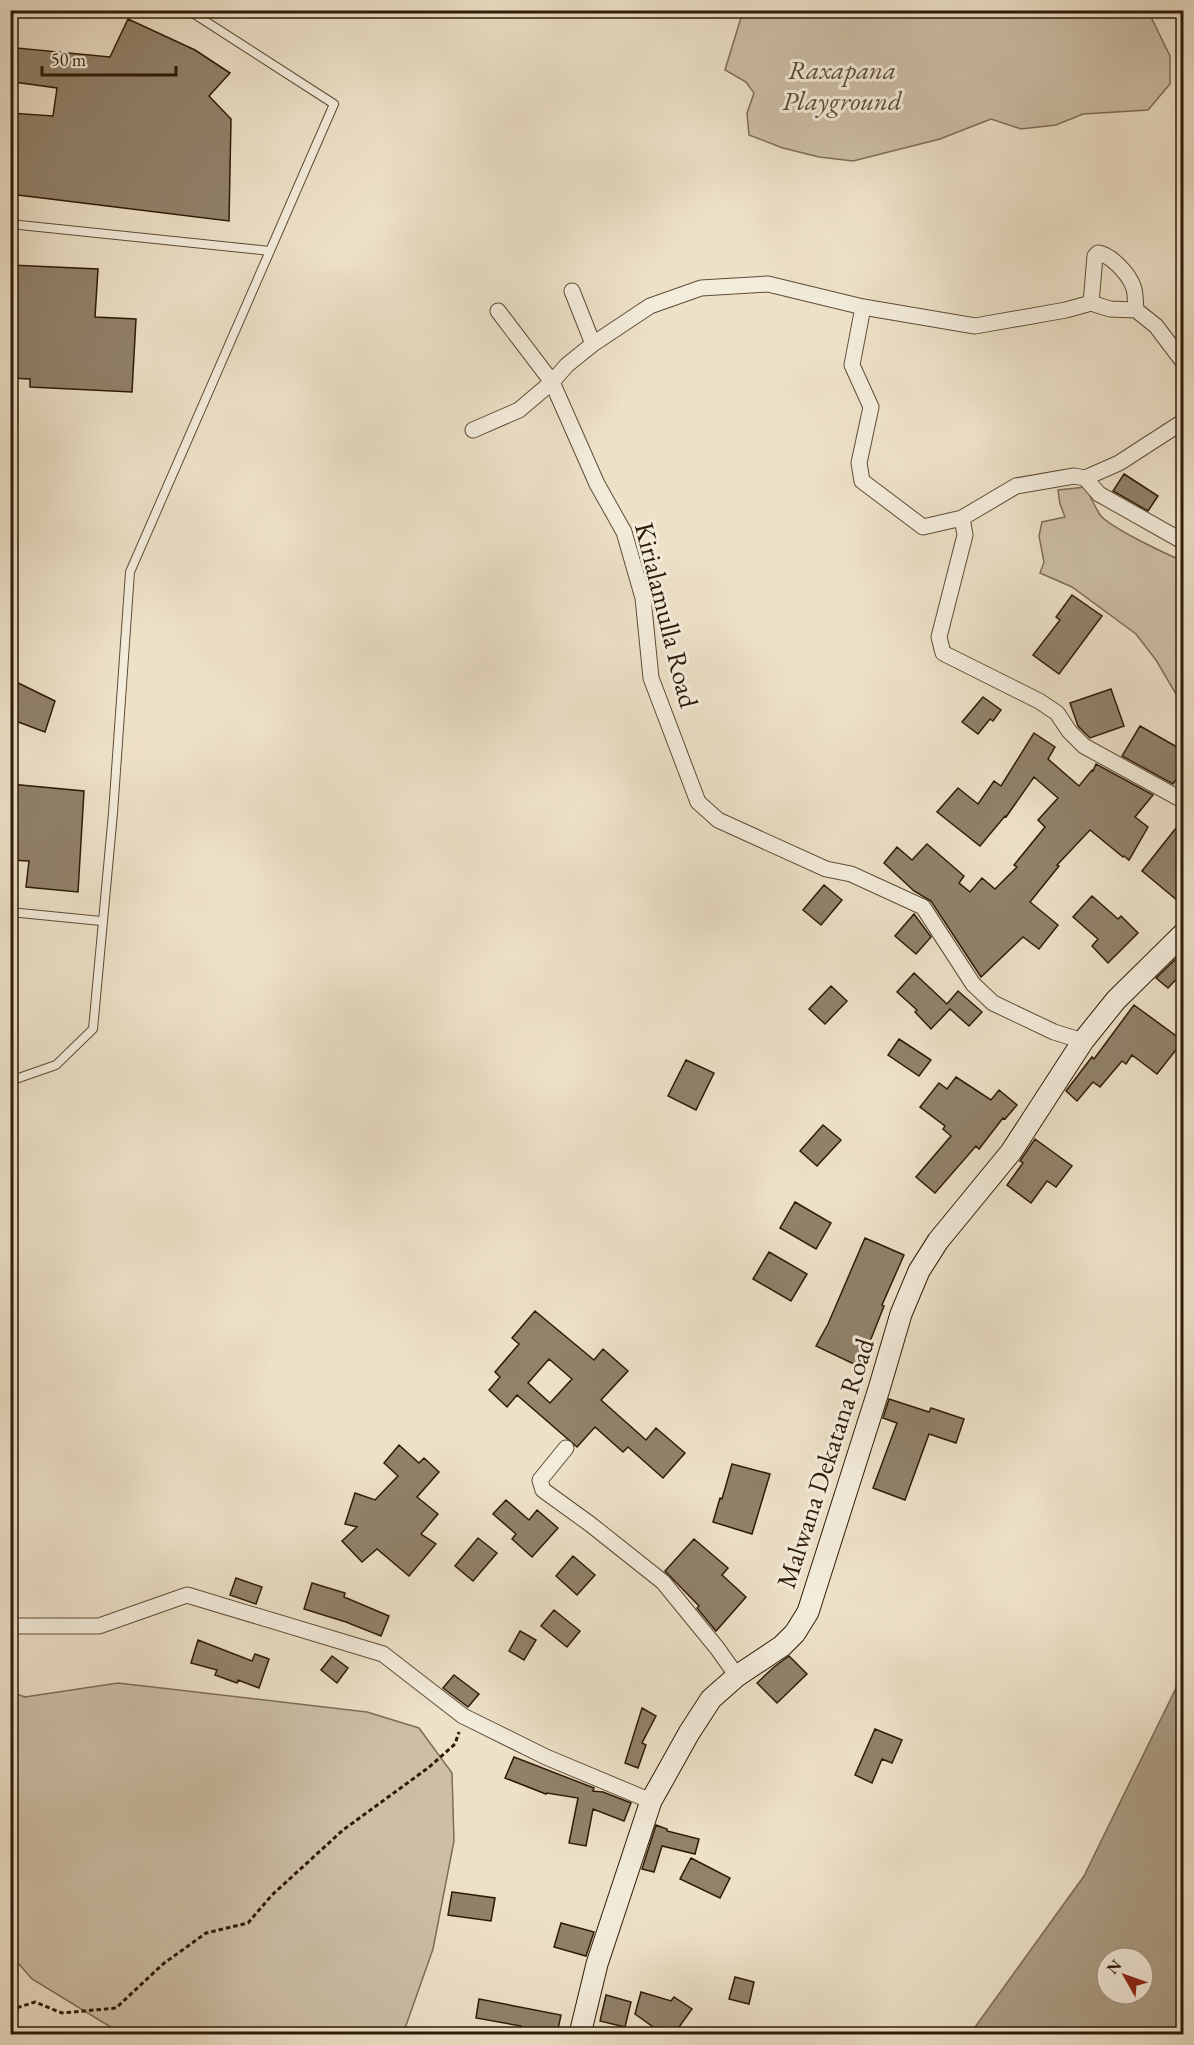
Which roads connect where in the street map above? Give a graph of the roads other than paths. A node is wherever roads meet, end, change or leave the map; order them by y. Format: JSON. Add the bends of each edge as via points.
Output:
{"nodes":[{"id":1,"x":188,"y":10,"type":"edge"},
{"id":2,"x":10,"y":224,"type":"edge"},
{"id":3,"x":270,"y":251,"type":"junction"},
{"id":4,"x":572,"y":291,"type":"dead end"},
{"id":5,"x":1090,"y":303,"type":"junction"},
{"id":6,"x":863,"y":307,"type":"junction"},
{"id":7,"x":1136,"y":310,"type":"junction"},
{"id":8,"x":498,"y":311,"type":"dead end"},
{"id":9,"x":593,"y":344,"type":"junction"},
{"id":10,"x":1184,"y":363,"type":"edge"},
{"id":11,"x":552,"y":382,"type":"junction"},
{"id":12,"x":1184,"y":421,"type":"edge"},
{"id":13,"x":474,"y":430,"type":"dead end"},
{"id":14,"x":1085,"y":478,"type":"junction"},
{"id":15,"x":962,"y":518,"type":"junction"},
{"id":16,"x":1184,"y":542,"type":"edge"},
{"id":17,"x":1184,"y":801,"type":"edge"},
{"id":18,"x":10,"y":912,"type":"edge"},
{"id":19,"x":101,"y":921,"type":"junction"},
{"id":20,"x":1184,"y":933,"type":"edge"},
{"id":21,"x":1083,"y":1041,"type":"junction"},
{"id":22,"x":10,"y":1081,"type":"edge"},
{"id":23,"x":566,"y":1448,"type":"dead end"},
{"id":24,"x":10,"y":1626,"type":"edge"},
{"id":25,"x":737,"y":1676,"type":"junction"},
{"id":26,"x":651,"y":1801,"type":"junction"},
{"id":27,"x":580,"y":2034,"type":"edge"}],
"edges":[{"from":1,"to":3,"type":"lane","via":[[334,104]]},
{"from":2,"to":3,"type":"lane"},
{"from":3,"to":19,"type":"lane","via":[[130,572],[113,813]]},
{"from":4,"to":9,"type":"street"},
{"from":5,"to":6,"type":"street","via":[[975,326]]},
{"from":5,"to":7,"type":"street"},
{"from":5,"to":7,"type":"street","via":[[1098,252],[1122,269],[1134,286]]},
{"from":6,"to":9,"type":"street","via":[[768,284],[701,288],[650,306]]},
{"from":6,"to":15,"type":"street","via":[[852,365],[871,407],[859,463],[862,481],[923,527]]},
{"from":7,"to":10,"type":"street","via":[[1156,327]]},
{"from":8,"to":11,"type":"street","name":"Kirialamulla Road"},
{"from":9,"to":11,"type":"street"},
{"from":11,"to":13,"type":"street","via":[[519,410]]},
{"from":11,"to":21,"type":"street","name":"Kirialamulla Road","via":[[597,484],[624,532],[642,598],[651,678],[698,802],[718,820],[825,869],[851,874],[923,907],[973,984],[993,1003]]},
{"from":12,"to":14,"type":"street","via":[[1119,463]]},
{"from":14,"to":15,"type":"street","via":[[1074,476],[1016,486]]},
{"from":14,"to":16,"type":"street","via":[[1098,494]]},
{"from":15,"to":17,"type":"street","via":[[965,535],[939,637],[943,653],[1039,701],[1057,713],[1084,746]]},
{"from":18,"to":19,"type":"lane"},
{"from":19,"to":22,"type":"lane","via":[[93,1029],[56,1065]]},
{"from":20,"to":21,"type":"main road","name":"Malwana Dekatana Road","via":[[1116,1000]]},
{"from":21,"to":25,"type":"main road","name":"Malwana Dekatana Road","via":[[1011,1152],[938,1241],[919,1271],[901,1314],[808,1612],[782,1646]]},
{"from":23,"to":25,"type":"street","via":[[540,1480],[543,1490],[663,1582]]},
{"from":24,"to":26,"type":"street","via":[[99,1626],[187,1595],[383,1654],[463,1716],[546,1757]]},
{"from":25,"to":26,"type":"main road","name":"Malwana Dekatana Road","via":[[711,1699]]},
{"from":26,"to":27,"type":"main road","name":"Malwana Dekatana Road","via":[[597,1964]]}]}
